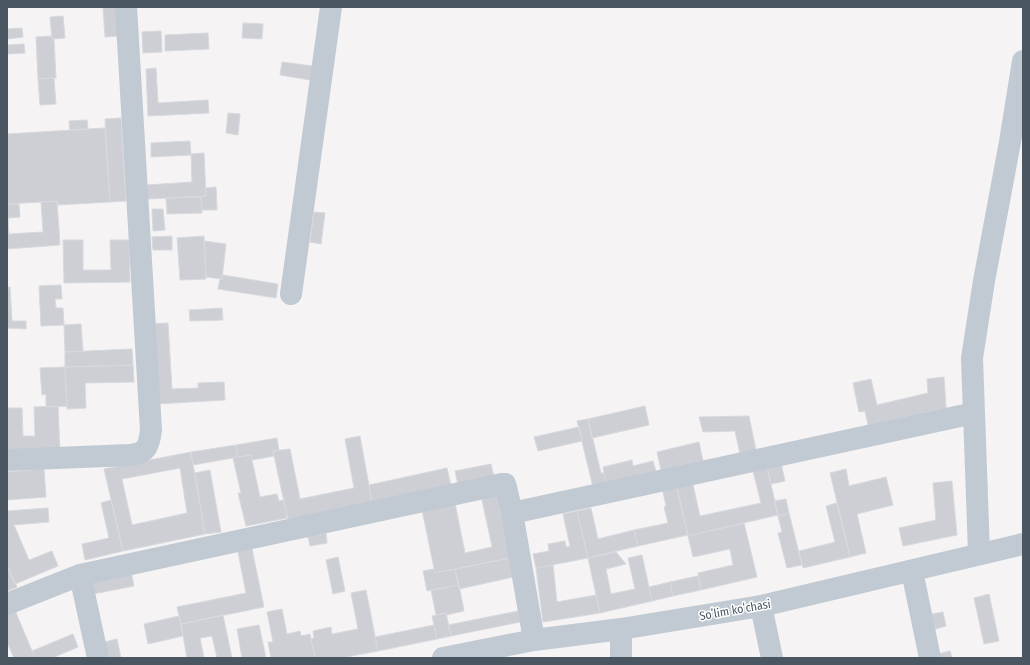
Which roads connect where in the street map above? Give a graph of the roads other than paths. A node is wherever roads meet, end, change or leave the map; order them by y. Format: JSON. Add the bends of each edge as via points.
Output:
{"nodes":[{"id":1,"x":126,"y":7,"type":"edge"},
{"id":2,"x":331,"y":7,"type":"edge"},
{"id":3,"x":1023,"y":61,"type":"edge"},
{"id":4,"x":290,"y":294,"type":"dead end"},
{"id":5,"x":974,"y":413,"type":"junction"},
{"id":6,"x":7,"y":460,"type":"edge"},
{"id":7,"x":512,"y":513,"type":"junction"},
{"id":8,"x":1023,"y":544,"type":"edge"},
{"id":9,"x":979,"y":553,"type":"junction"},
{"id":10,"x":912,"y":571,"type":"junction"},
{"id":11,"x":80,"y":575,"type":"junction"},
{"id":12,"x":7,"y":604,"type":"edge"},
{"id":13,"x":761,"y":606,"type":"junction"},
{"id":14,"x":621,"y":629,"type":"junction"},
{"id":15,"x":534,"y":640,"type":"junction"},
{"id":16,"x":98,"y":658,"type":"edge"},
{"id":17,"x":446,"y":658,"type":"edge"},
{"id":18,"x":621,"y":658,"type":"edge"},
{"id":19,"x":772,"y":658,"type":"edge"},
{"id":20,"x":930,"y":658,"type":"edge"}],
"edges":[{"from":1,"to":6,"type":"street","via":[[151,430],[149,444],[138,454],[130,455]]},
{"from":2,"to":4,"type":"street"},
{"from":3,"to":5,"type":"street","via":[[972,358]]},
{"from":5,"to":7,"type":"street"},
{"from":5,"to":9,"type":"street"},
{"from":7,"to":11,"type":"street","via":[[505,484],[502,484]]},
{"from":7,"to":15,"type":"street"},
{"from":8,"to":9,"type":"street","name":"Soʻlim koʻchasi"},
{"from":9,"to":10,"type":"street","name":"Soʻlim koʻchasi"},
{"from":10,"to":13,"type":"street","name":"Soʻlim koʻchasi"},
{"from":10,"to":20,"type":"street"},
{"from":11,"to":12,"type":"street"},
{"from":11,"to":16,"type":"street"},
{"from":13,"to":14,"type":"street","name":"Soʻlim koʻchasi"},
{"from":13,"to":19,"type":"street"},
{"from":14,"to":15,"type":"street","name":"Soʻlim koʻchasi"},
{"from":14,"to":18,"type":"street"},
{"from":15,"to":17,"type":"street","name":"Soʻlim koʻchasi"}]}
